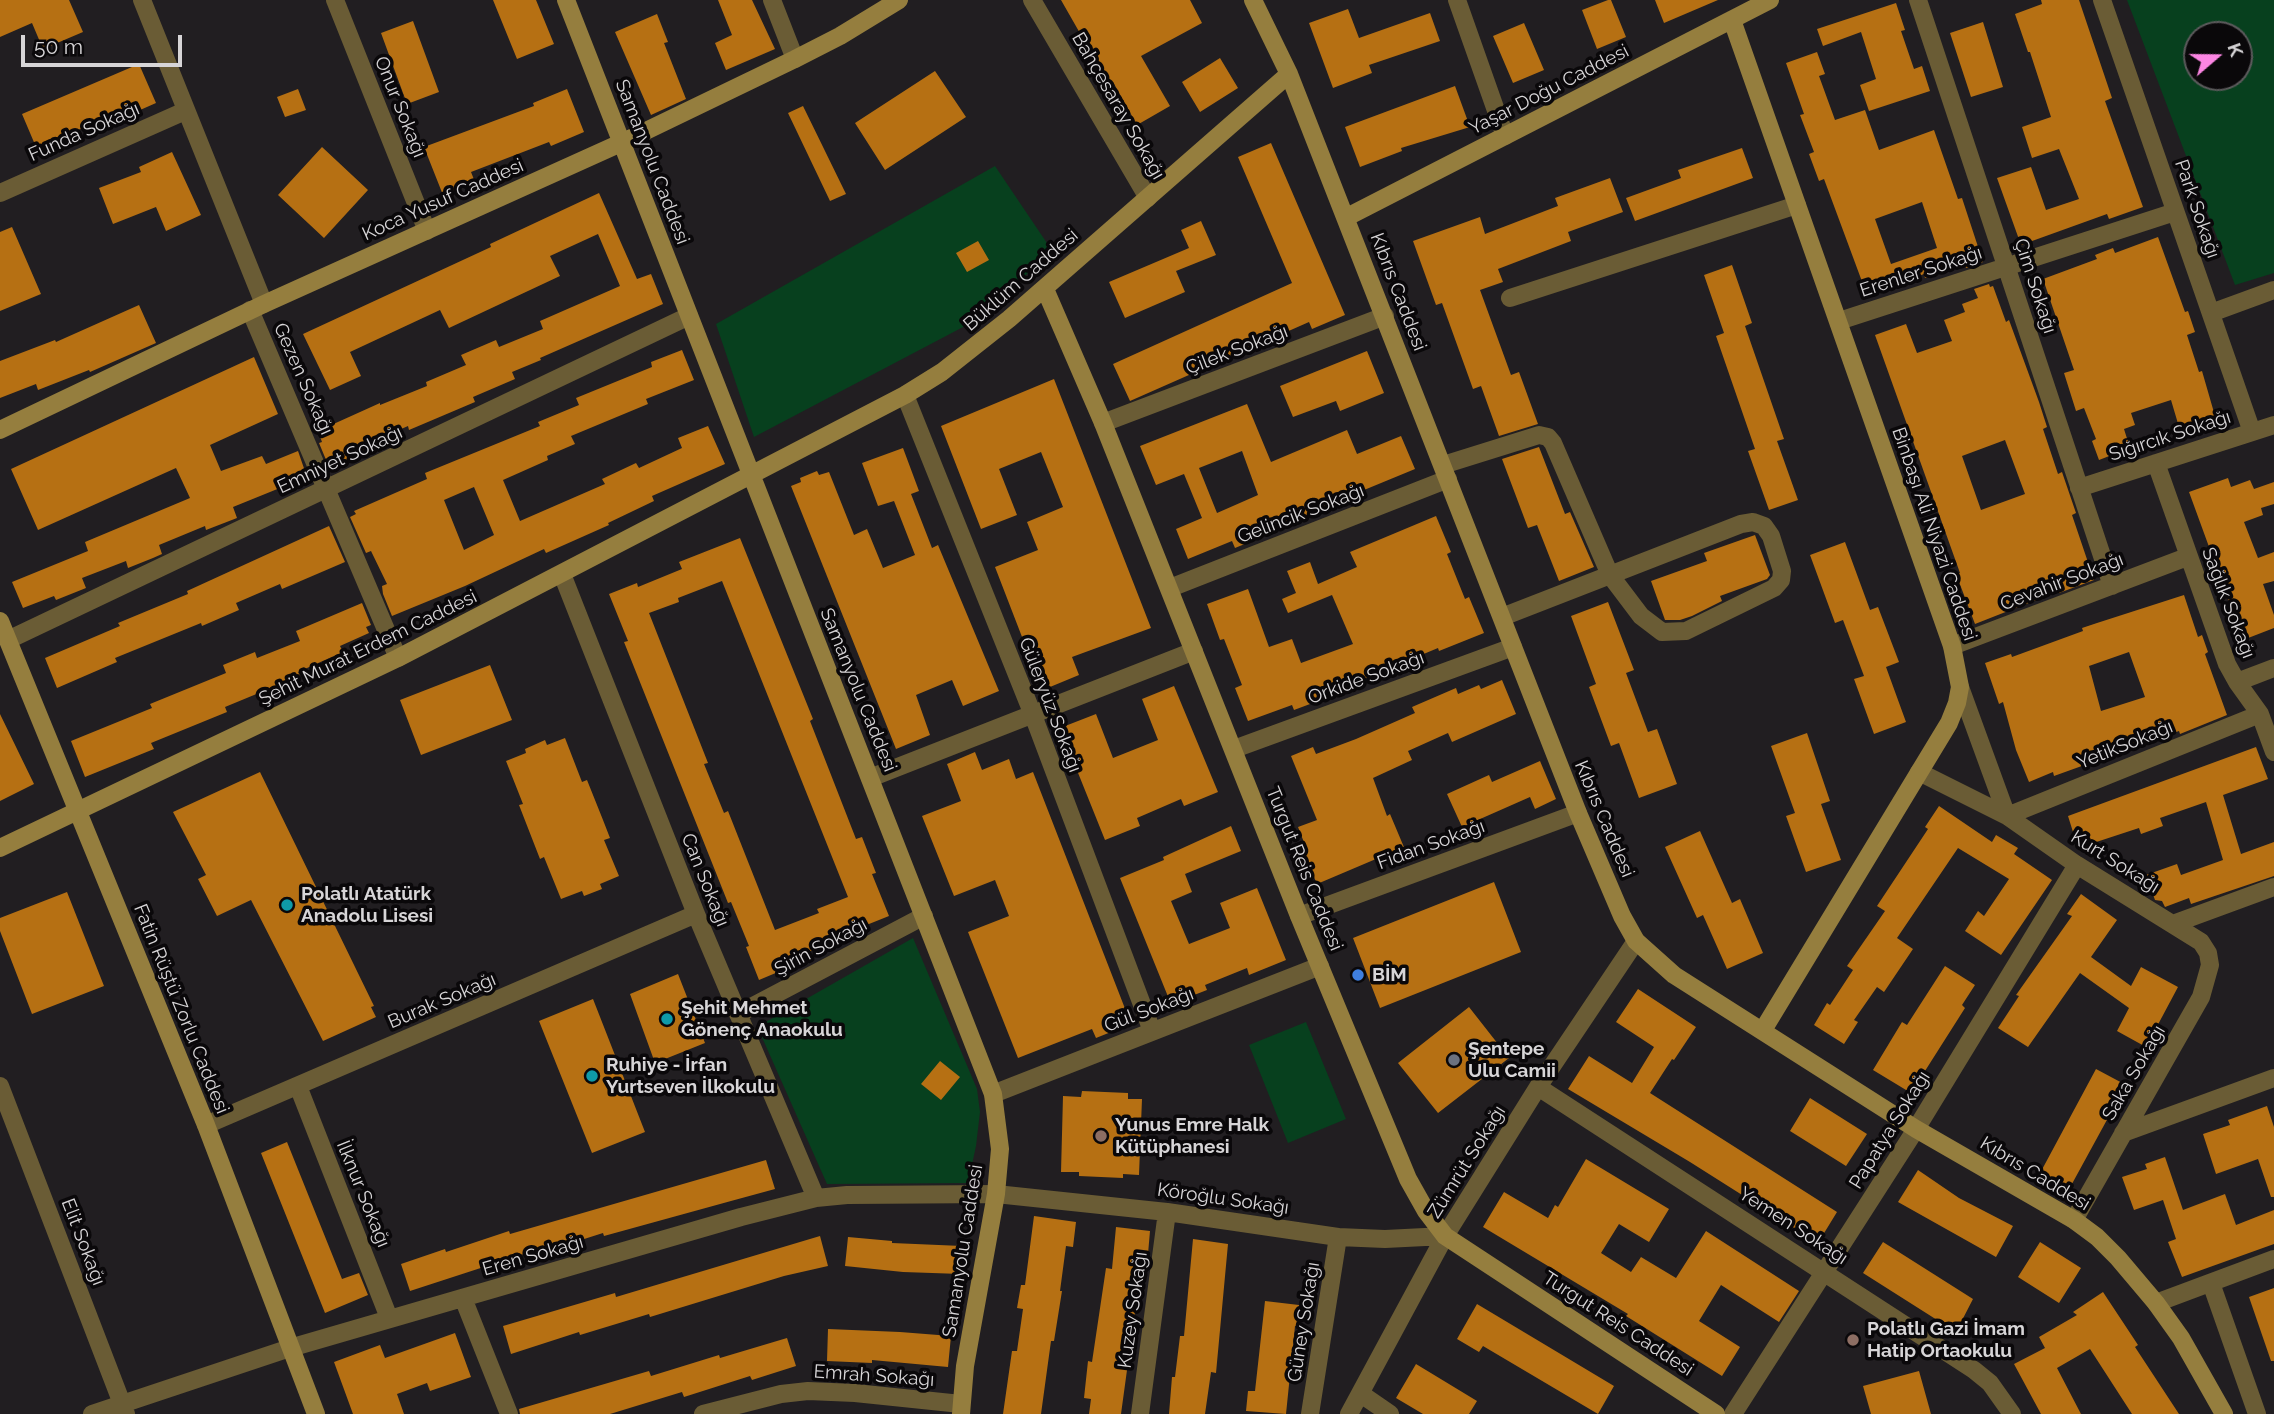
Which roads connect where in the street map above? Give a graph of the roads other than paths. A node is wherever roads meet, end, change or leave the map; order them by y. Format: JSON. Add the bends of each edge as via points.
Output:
{"nodes":[{"id":1,"x":142,"y":0,"type":"edge"},
{"id":2,"x":335,"y":0,"type":"edge"},
{"id":3,"x":566,"y":0,"type":"edge"},
{"id":4,"x":772,"y":0,"type":"edge"},
{"id":5,"x":899,"y":0,"type":"edge"},
{"id":6,"x":1032,"y":0,"type":"edge"},
{"id":7,"x":1253,"y":0,"type":"edge"},
{"id":8,"x":1457,"y":0,"type":"edge"},
{"id":9,"x":1918,"y":0,"type":"edge"},
{"id":10,"x":2102,"y":0,"type":"edge"},
{"id":11,"x":1767,"y":1,"type":"edge"},
{"id":12,"x":1732,"y":20,"type":"junction"},
{"id":13,"x":795,"y":59,"type":"junction"},
{"id":14,"x":1289,"y":74,"type":"junction"},
{"id":15,"x":185,"y":111,"type":"junction"},
{"id":16,"x":1505,"y":136,"type":"junction"},
{"id":17,"x":623,"y":142,"type":"junction"},
{"id":18,"x":0,"y":192,"type":"edge"},
{"id":19,"x":1148,"y":198,"type":"junction"},
{"id":20,"x":1797,"y":205,"type":"junction"},
{"id":21,"x":2175,"y":212,"type":"junction"},
{"id":22,"x":1347,"y":217,"type":"junction"},
{"id":23,"x":427,"y":230,"type":"junction"},
{"id":24,"x":2006,"y":266,"type":"junction"},
{"id":25,"x":1045,"y":289,"type":"junction"},
{"id":26,"x":2274,"y":290,"type":"edge"},
{"id":27,"x":1510,"y":298,"type":"dead end"},
{"id":28,"x":257,"y":307,"type":"junction"},
{"id":29,"x":2211,"y":313,"type":"junction"},
{"id":30,"x":689,"y":316,"type":"junction"},
{"id":31,"x":1385,"y":316,"type":"junction"},
{"id":32,"x":1839,"y":321,"type":"junction"},
{"id":33,"x":905,"y":395,"type":"junction"},
{"id":34,"x":1103,"y":423,"type":"junction"},
{"id":35,"x":2274,"y":425,"type":"edge"},
{"id":36,"x":0,"y":430,"type":"edge"},
{"id":37,"x":2252,"y":432,"type":"junction"},
{"id":38,"x":2156,"y":463,"type":"junction"},
{"id":39,"x":1445,"y":472,"type":"junction"},
{"id":40,"x":751,"y":475,"type":"junction"},
{"id":41,"x":2079,"y":488,"type":"junction"},
{"id":42,"x":327,"y":489,"type":"junction"},
{"id":43,"x":2188,"y":557,"type":"junction"},
{"id":44,"x":562,"y":574,"type":"junction"},
{"id":45,"x":1610,"y":575,"type":"junction"},
{"id":46,"x":2112,"y":586,"type":"junction"},
{"id":47,"x":1170,"y":588,"type":"junction"},
{"id":48,"x":1502,"y":617,"type":"junction"},
{"id":49,"x":0,"y":621,"type":"edge"},
{"id":50,"x":8,"y":640,"type":"junction"},
{"id":51,"x":1952,"y":646,"type":"junction"},
{"id":52,"x":1513,"y":647,"type":"junction"},
{"id":53,"x":1194,"y":651,"type":"junction"},
{"id":54,"x":398,"y":659,"type":"junction"},
{"id":55,"x":2274,"y":668,"type":"edge"},
{"id":56,"x":2236,"y":682,"type":"junction"},
{"id":57,"x":1960,"y":687,"type":"junction"},
{"id":58,"x":2260,"y":714,"type":"junction"},
{"id":59,"x":1033,"y":715,"type":"junction"},
{"id":60,"x":1234,"y":749,"type":"junction"},
{"id":61,"x":2274,"y":752,"type":"edge"},
{"id":62,"x":1919,"y":772,"type":"junction"},
{"id":63,"x":870,"y":778,"type":"junction"},
{"id":64,"x":77,"y":811,"type":"junction"},
{"id":65,"x":1578,"y":813,"type":"junction"},
{"id":66,"x":2007,"y":816,"type":"junction"},
{"id":67,"x":0,"y":848,"type":"edge"},
{"id":68,"x":2077,"y":865,"type":"junction"},
{"id":69,"x":2274,"y":887,"type":"edge"},
{"id":70,"x":696,"y":914,"type":"junction"},
{"id":71,"x":924,"y":916,"type":"junction"},
{"id":72,"x":1299,"y":916,"type":"junction"},
{"id":73,"x":2174,"y":924,"type":"junction"},
{"id":74,"x":1636,"y":941,"type":"junction"},
{"id":75,"x":2201,"y":942,"type":"joint"},
{"id":76,"x":1320,"y":966,"type":"junction"},
{"id":77,"x":738,"y":1014,"type":"junction"},
{"id":78,"x":1763,"y":1030,"type":"junction"},
{"id":79,"x":1152,"y":1031,"type":"junction"},
{"id":80,"x":2274,"y":1078,"type":"edge"},
{"id":81,"x":0,"y":1086,"type":"edge"},
{"id":82,"x":298,"y":1086,"type":"junction"},
{"id":83,"x":1538,"y":1087,"type":"junction"},
{"id":84,"x":993,"y":1094,"type":"junction"},
{"id":85,"x":206,"y":1125,"type":"junction"},
{"id":86,"x":1916,"y":1129,"type":"junction"},
{"id":87,"x":2123,"y":1133,"type":"junction"},
{"id":88,"x":996,"y":1195,"type":"junction"},
{"id":89,"x":816,"y":1198,"type":"junction"},
{"id":90,"x":1167,"y":1212,"type":"junction"},
{"id":91,"x":2074,"y":1220,"type":"junction"},
{"id":92,"x":1445,"y":1236,"type":"junction"},
{"id":93,"x":1338,"y":1237,"type":"junction"},
{"id":94,"x":2274,"y":1259,"type":"edge"},
{"id":95,"x":1826,"y":1272,"type":"junction"},
{"id":96,"x":2211,"y":1283,"type":"junction"},
{"id":97,"x":463,"y":1298,"type":"junction"},
{"id":98,"x":2156,"y":1303,"type":"junction"},
{"id":99,"x":389,"y":1318,"type":"junction"},
{"id":100,"x":290,"y":1348,"type":"junction"},
{"id":101,"x":1360,"y":1394,"type":"junction"},
{"id":102,"x":124,"y":1408,"type":"edge"},
{"id":103,"x":961,"y":1409,"type":"edge"},
{"id":104,"x":92,"y":1414,"type":"edge"},
{"id":105,"x":316,"y":1414,"type":"edge"},
{"id":106,"x":509,"y":1414,"type":"edge"},
{"id":107,"x":703,"y":1414,"type":"edge"},
{"id":108,"x":1140,"y":1414,"type":"edge"},
{"id":109,"x":1310,"y":1414,"type":"edge"},
{"id":110,"x":1349,"y":1414,"type":"edge"},
{"id":111,"x":1390,"y":1414,"type":"edge"},
{"id":112,"x":1716,"y":1414,"type":"edge"},
{"id":113,"x":1733,"y":1414,"type":"edge"},
{"id":114,"x":2012,"y":1414,"type":"edge"},
{"id":115,"x":2224,"y":1414,"type":"edge"},
{"id":116,"x":2257,"y":1414,"type":"edge"}],
"edges":[{"from":1,"to":15,"type":"street","name":"Gezen Sokağı"},
{"from":2,"to":23,"type":"street","name":"Onur Sokağı"},
{"from":3,"to":17,"type":"street","name":"Samanyolu Caddesi"},
{"from":4,"to":13,"type":"street"},
{"from":5,"to":13,"type":"street","name":"Koca Yusuf Caddesi"},
{"from":6,"to":19,"type":"street","name":"Bahçesaray Sokağı"},
{"from":7,"to":14,"type":"street","name":"Kıbrıs Caddesi"},
{"from":8,"to":16,"type":"street"},
{"from":9,"to":24,"type":"street","name":"Çim Sokağı"},
{"from":10,"to":21,"type":"street","name":"Park Sokağı"},
{"from":11,"to":12,"type":"street","name":"Yaşar Doğu Caddesi"},
{"from":12,"to":16,"type":"street","name":"Yaşar Doğu Caddesi"},
{"from":12,"to":20,"type":"street","name":"Binbaşı Ali Niyazi Caddesi"},
{"from":13,"to":17,"type":"street","name":"Koca Yusuf Caddesi"},
{"from":14,"to":19,"type":"street","name":"Büklüm Caddesi"},
{"from":14,"to":22,"type":"street","name":"Kıbrıs Caddesi"},
{"from":15,"to":18,"type":"street","name":"Funda Sokağı"},
{"from":15,"to":28,"type":"street","name":"Gezen Sokağı"},
{"from":16,"to":22,"type":"street","name":"Yaşar Doğu Caddesi"},
{"from":17,"to":23,"type":"street","name":"Koca Yusuf Caddesi"},
{"from":17,"to":30,"type":"street","name":"Samanyolu Caddesi"},
{"from":19,"to":25,"type":"street","name":"Büklüm Caddesi"},
{"from":20,"to":27,"type":"street"},
{"from":20,"to":32,"type":"street","name":"Binbaşı Ali Niyazi Caddesi"},
{"from":21,"to":24,"type":"street","name":"Erenler Sokağı"},
{"from":21,"to":29,"type":"street","name":"Park Sokağı"},
{"from":22,"to":31,"type":"street","name":"Kıbrıs Caddesi"},
{"from":23,"to":28,"type":"street","name":"Koca Yusuf Caddesi"},
{"from":24,"to":32,"type":"street","name":"Erenler Sokağı"},
{"from":24,"to":41,"type":"street","name":"Çim Sokağı"},
{"from":25,"to":33,"type":"street","name":"Büklüm Caddesi","via":[[942,372]]},
{"from":25,"to":34,"type":"street","name":"Turgut Reis Caddesi"},
{"from":26,"to":29,"type":"street"},
{"from":28,"to":36,"type":"street","name":"Koca Yusuf Caddesi"},
{"from":28,"to":42,"type":"street","name":"Gezen Sokağı"},
{"from":29,"to":37,"type":"street","name":"Park Sokağı"},
{"from":30,"to":40,"type":"street","name":"Samanyolu Caddesi"},
{"from":30,"to":42,"type":"street","name":"Emniyet Sokağı"},
{"from":31,"to":34,"type":"street","name":"Çilek Sokağı"},
{"from":31,"to":39,"type":"street","name":"Kıbrıs Caddesi"},
{"from":32,"to":51,"type":"street","name":"Binbaşı Ali Niyazi Caddesi"},
{"from":33,"to":40,"type":"street","name":"Büklüm Caddesi"},
{"from":33,"to":59,"type":"street","name":"Güleryüz Sokağı"},
{"from":34,"to":47,"type":"street","name":"Turgut Reis Caddesi"},
{"from":35,"to":37,"type":"street","name":"Sığırcık Sokağı"},
{"from":37,"to":38,"type":"street","name":"Sığırcık Sokağı"},
{"from":38,"to":41,"type":"street","name":"Sığırcık Sokağı"},
{"from":38,"to":43,"type":"street","name":"Sağlık Sokağı"},
{"from":39,"to":45,"type":"street","name":"Gelincik Sokağı","via":[[1539,435],[1548,438]]},
{"from":39,"to":47,"type":"street","name":"Gelincik Sokağı"},
{"from":39,"to":48,"type":"street","name":"Kıbrıs Caddesi"},
{"from":40,"to":44,"type":"street","name":"Şehit Murat Erdem Caddesi"},
{"from":40,"to":63,"type":"street","name":"Samanyolu Caddesi"},
{"from":41,"to":46,"type":"street","name":"Çim Sokağı"},
{"from":42,"to":50,"type":"street","name":"Emniyet Sokağı"},
{"from":42,"to":54,"type":"street","name":"Gezen Sokağı"},
{"from":43,"to":46,"type":"street","name":"Cevahir Sokağı"},
{"from":43,"to":56,"type":"street","name":"Sağlık Sokağı"},
{"from":44,"to":54,"type":"street","name":"Şehit Murat Erdem Caddesi"},
{"from":44,"to":70,"type":"street","name":"Can Sokağı"},
{"from":45,"to":45,"type":"street","via":[[1653,626],[1675,633],[1774,588],[1782,571],[1771,536],[1764,526],[1753,522]]},
{"from":45,"to":48,"type":"street"},
{"from":46,"to":51,"type":"street","name":"Cevahir Sokağı"},
{"from":47,"to":53,"type":"street","name":"Turgut Reis Caddesi"},
{"from":48,"to":52,"type":"street","name":"Kıbrıs Caddesi"},
{"from":49,"to":50,"type":"street","name":"Fatin Rüştü Zorlu Caddesi"},
{"from":50,"to":64,"type":"street","name":"Fatin Rüştü Zorlu Caddesi"},
{"from":51,"to":57,"type":"street","name":"Binbaşı Ali Niyazi Caddesi"},
{"from":52,"to":60,"type":"street","name":"Orkide Sokağı"},
{"from":52,"to":65,"type":"street","name":"Kıbrıs Caddesi"},
{"from":53,"to":59,"type":"street"},
{"from":53,"to":60,"type":"street","name":"Turgut Reis Caddesi"},
{"from":54,"to":64,"type":"street","name":"Şehit Murat Erdem Caddesi"},
{"from":55,"to":56,"type":"street"},
{"from":56,"to":58,"type":"street","name":"Sağlık Sokağı"},
{"from":57,"to":62,"type":"street","name":"Binbaşı Ali Niyazi Caddesi","via":[[1949,723]]},
{"from":57,"to":66,"type":"street"},
{"from":58,"to":61,"type":"street","name":"Sağlık Sokağı"},
{"from":58,"to":66,"type":"street","name":"YetikSokağı"},
{"from":59,"to":63,"type":"street"},
{"from":59,"to":79,"type":"street","name":"Güleryüz Sokağı"},
{"from":60,"to":72,"type":"street","name":"Turgut Reis Caddesi"},
{"from":62,"to":66,"type":"street","name":"Kurt Sokağı"},
{"from":62,"to":78,"type":"street","name":"Binbaşı Ali Niyazi Caddesi"},
{"from":63,"to":71,"type":"street","name":"Samanyolu Caddesi"},
{"from":64,"to":67,"type":"street","name":"Şehit Murat Erdem Caddesi"},
{"from":64,"to":85,"type":"street","name":"Fatin Rüştü Zorlu Caddesi"},
{"from":65,"to":72,"type":"street","name":"Fidan Sokağı"},
{"from":65,"to":74,"type":"street","name":"Kıbrıs Caddesi"},
{"from":66,"to":68,"type":"street","name":"Kurt Sokağı"},
{"from":68,"to":73,"type":"street","name":"Kurt Sokağı"},
{"from":68,"to":86,"type":"street","name":"Papatya Sokağı"},
{"from":69,"to":73,"type":"street"},
{"from":70,"to":77,"type":"street","name":"Can Sokağı"},
{"from":70,"to":82,"type":"street","name":"Burak Sokağı"},
{"from":71,"to":77,"type":"street","name":"Şirin Sokağı"},
{"from":71,"to":84,"type":"street","name":"Samanyolu Caddesi"},
{"from":72,"to":76,"type":"street","name":"Turgut Reis Caddesi"},
{"from":73,"to":75,"type":"street","name":"Kurt Sokağı"},
{"from":74,"to":78,"type":"street","name":"Kıbrıs Caddesi","via":[[1674,975]]},
{"from":74,"to":83,"type":"street","name":"Zümrüt Sokağı"},
{"from":75,"to":87,"type":"street","name":"Saka Sokağı","via":[[2210,965],[2201,997]]},
{"from":76,"to":79,"type":"street","name":"Gül Sokağı"},
{"from":76,"to":92,"type":"street","name":"Turgut Reis Caddesi","via":[[1408,1179]]},
{"from":77,"to":89,"type":"street","name":"Can Sokağı"},
{"from":78,"to":86,"type":"street","name":"Kıbrıs Caddesi"},
{"from":79,"to":84,"type":"street","name":"Gül Sokağı"},
{"from":80,"to":87,"type":"street"},
{"from":81,"to":102,"type":"street","name":"Elit Sokağı"},
{"from":82,"to":85,"type":"street","name":"Burak Sokağı"},
{"from":82,"to":99,"type":"street","name":"İlknur Sokağı"},
{"from":83,"to":92,"type":"street","name":"Zümrüt Sokağı"},
{"from":83,"to":95,"type":"street","name":"Yemen Sokağı"},
{"from":84,"to":88,"type":"street","name":"Samanyolu Caddesi","via":[[1000,1149]]},
{"from":85,"to":100,"type":"street","name":"Fatin Rüştü Zorlu Caddesi"},
{"from":86,"to":91,"type":"street","name":"Kıbrıs Caddesi"},
{"from":86,"to":95,"type":"street","name":"Papatya Sokağı"},
{"from":87,"to":91,"type":"street","name":"Saka Sokağı"},
{"from":88,"to":89,"type":"street","name":"Eren Sokağı"},
{"from":88,"to":90,"type":"street","name":"Köroğlu Sokağı"},
{"from":88,"to":103,"type":"street","name":"Samanyolu Caddesi"},
{"from":89,"to":97,"type":"street","name":"Eren Sokağı"},
{"from":90,"to":93,"type":"street","name":"Köroğlu Sokağı"},
{"from":90,"to":108,"type":"street","name":"Kuzey Sokağı"},
{"from":91,"to":98,"type":"street","name":"Kıbrıs Caddesi","via":[[2118,1258]]},
{"from":92,"to":93,"type":"street","name":"Köroğlu Sokağı"},
{"from":92,"to":101,"type":"street","name":"Zümrüt Sokağı"},
{"from":92,"to":112,"type":"street","name":"Turgut Reis Caddesi"},
{"from":93,"to":109,"type":"street","name":"Güney Sokağı"},
{"from":94,"to":96,"type":"street"},
{"from":95,"to":113,"type":"street","name":"Papatya Sokağı"},
{"from":95,"to":114,"type":"street","name":"Yemen Sokağı","via":[[1975,1370]]},
{"from":96,"to":98,"type":"street"},
{"from":96,"to":116,"type":"street"},
{"from":97,"to":99,"type":"street","name":"Eren Sokağı"},
{"from":97,"to":106,"type":"street"},
{"from":98,"to":115,"type":"street","name":"Kıbrıs Caddesi"},
{"from":99,"to":100,"type":"street","name":"Eren Sokağı"},
{"from":100,"to":102,"type":"street","name":"Eren Sokağı"},
{"from":100,"to":105,"type":"street","name":"Fatin Rüştü Zorlu Caddesi"},
{"from":101,"to":110,"type":"street","name":"Zümrüt Sokağı"},
{"from":101,"to":111,"type":"street"},
{"from":102,"to":104,"type":"street","name":"Eren Sokağı"},
{"from":103,"to":107,"type":"street","name":"Emrah Sokağı","via":[[808,1391]]}]}
